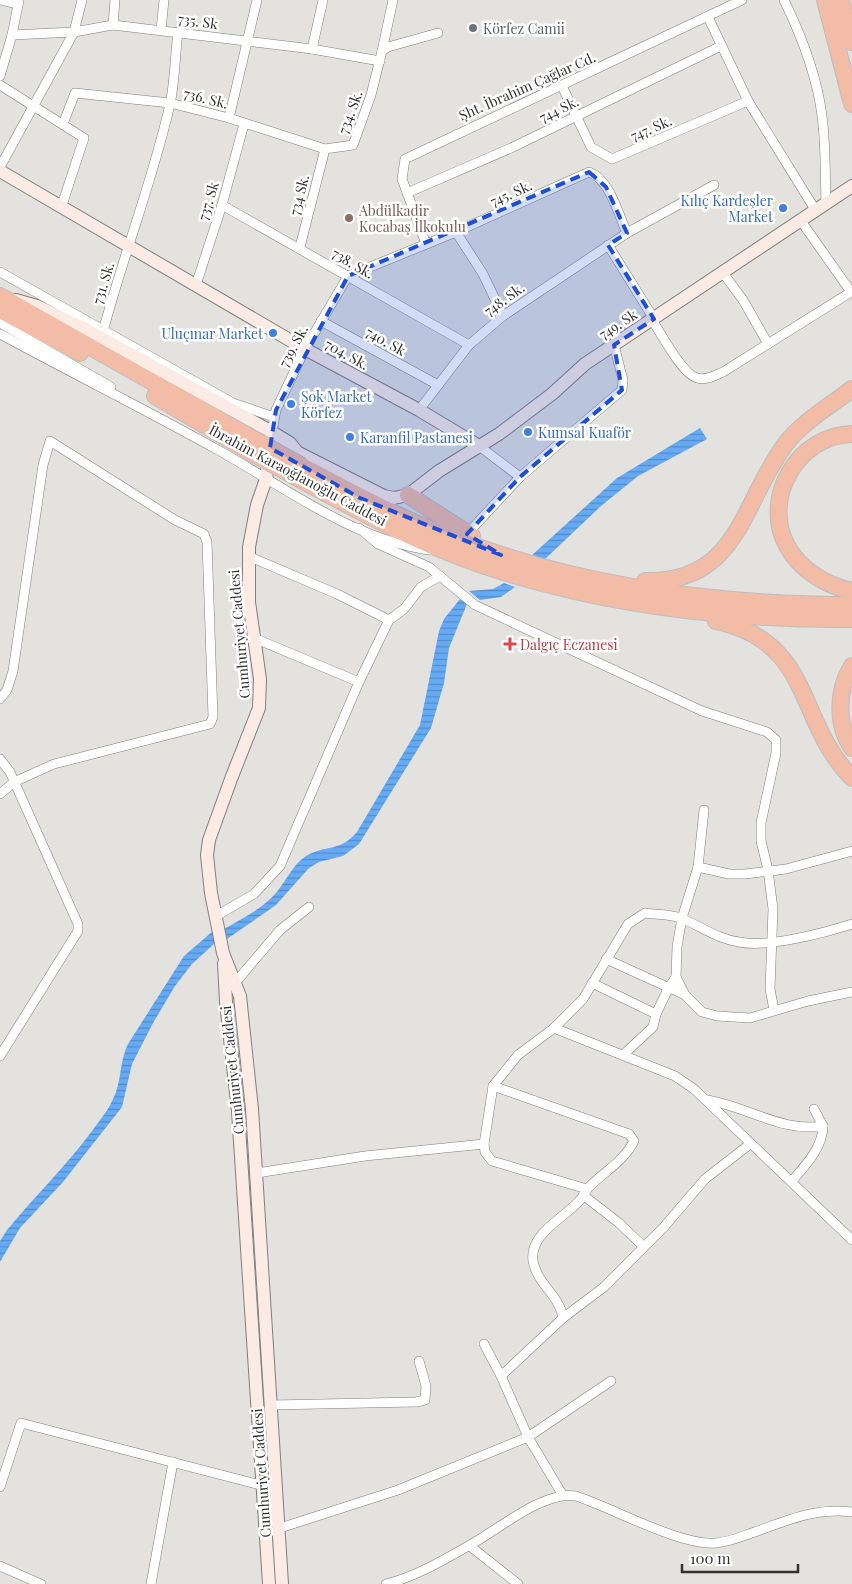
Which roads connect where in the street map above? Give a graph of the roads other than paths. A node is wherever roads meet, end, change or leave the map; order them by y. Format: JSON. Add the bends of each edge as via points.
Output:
{"nodes":[{"id":1,"x":0,"y":0,"type":"edge"},
{"id":2,"x":82,"y":0,"type":"edge"},
{"id":3,"x":115,"y":0,"type":"edge"},
{"id":4,"x":164,"y":0,"type":"edge"},
{"id":5,"x":257,"y":0,"type":"edge"},
{"id":6,"x":323,"y":0,"type":"edge"},
{"id":7,"x":393,"y":0,"type":"edge"},
{"id":8,"x":742,"y":0,"type":"edge"},
{"id":9,"x":784,"y":0,"type":"edge"},
{"id":10,"x":825,"y":0,"type":"edge"},
{"id":11,"x":841,"y":0,"type":"edge"},
{"id":12,"x":18,"y":2,"type":"edge"},
{"id":13,"x":708,"y":17,"type":"junction"},
{"id":14,"x":113,"y":25,"type":"junction"},
{"id":15,"x":161,"y":30,"type":"junction"},
{"id":16,"x":74,"y":32,"type":"junction"},
{"id":17,"x":178,"y":32,"type":"junction"},
{"id":18,"x":438,"y":33,"type":"dead end"},
{"id":19,"x":12,"y":35,"type":"junction"},
{"id":20,"x":852,"y":42,"type":"edge"},
{"id":21,"x":248,"y":43,"type":"junction"},
{"id":22,"x":720,"y":46,"type":"junction"},
{"id":23,"x":312,"y":49,"type":"junction"},
{"id":24,"x":382,"y":51,"type":"junction"},
{"id":25,"x":380,"y":61,"type":"junction"},
{"id":26,"x":0,"y":76,"type":"edge"},
{"id":27,"x":0,"y":84,"type":"edge"},
{"id":28,"x":562,"y":86,"type":"junction"},
{"id":29,"x":747,"y":98,"type":"junction"},
{"id":30,"x":170,"y":103,"type":"junction"},
{"id":31,"x":852,"y":104,"type":"edge"},
{"id":32,"x":34,"y":106,"type":"junction"},
{"id":33,"x":577,"y":116,"type":"junction"},
{"id":34,"x":229,"y":118,"type":"junction"},
{"id":35,"x":62,"y":124,"type":"junction"},
{"id":36,"x":244,"y":124,"type":"junction"},
{"id":37,"x":325,"y":149,"type":"junction"},
{"id":38,"x":0,"y":169,"type":"edge"},
{"id":39,"x":714,"y":184,"type":"dead end"},
{"id":40,"x":852,"y":186,"type":"edge"},
{"id":41,"x":407,"y":193,"type":"junction"},
{"id":42,"x":222,"y":204,"type":"junction"},
{"id":43,"x":821,"y":207,"type":"junction"},
{"id":44,"x":61,"y":208,"type":"junction"},
{"id":45,"x":800,"y":221,"type":"junction"},
{"id":46,"x":456,"y":232,"type":"junction"},
{"id":47,"x":627,"y":232,"type":"junction"},
{"id":48,"x":426,"y":244,"type":"junction"},
{"id":49,"x":608,"y":245,"type":"junction"},
{"id":50,"x":130,"y":247,"type":"junction"},
{"id":51,"x":300,"y":248,"type":"junction"},
{"id":52,"x":0,"y":272,"type":"edge"},
{"id":53,"x":723,"y":273,"type":"junction"},
{"id":54,"x":348,"y":276,"type":"junction"},
{"id":55,"x":196,"y":285,"type":"junction"},
{"id":56,"x":851,"y":292,"type":"edge"},
{"id":57,"x":0,"y":296,"type":"edge"},
{"id":58,"x":0,"y":310,"type":"edge"},
{"id":59,"x":503,"y":316,"type":"junction"},
{"id":60,"x":653,"y":319,"type":"junction"},
{"id":61,"x":321,"y":321,"type":"junction"},
{"id":62,"x":0,"y":323,"type":"edge"},
{"id":63,"x":104,"y":328,"type":"junction"},
{"id":64,"x":0,"y":334,"type":"edge"},
{"id":65,"x":15,"y":337,"type":"junction"},
{"id":66,"x":768,"y":344,"type":"junction"},
{"id":67,"x":469,"y":345,"type":"junction"},
{"id":68,"x":614,"y":345,"type":"junction"},
{"id":69,"x":305,"y":349,"type":"junction"},
{"id":70,"x":438,"y":385,"type":"junction"},
{"id":71,"x":852,"y":389,"type":"edge"},
{"id":72,"x":419,"y":410,"type":"junction"},
{"id":73,"x":274,"y":417,"type":"junction"},
{"id":74,"x":272,"y":432,"type":"junction"},
{"id":75,"x":852,"y":434,"type":"edge"},
{"id":76,"x":479,"y":446,"type":"junction"},
{"id":77,"x":255,"y":447,"type":"junction"},
{"id":78,"x":299,"y":471,"type":"junction"},
{"id":79,"x":520,"y":477,"type":"junction"},
{"id":80,"x":266,"y":479,"type":"junction"},
{"id":81,"x":403,"y":496,"type":"junction"},
{"id":82,"x":359,"y":528,"type":"junction"},
{"id":83,"x":468,"y":534,"type":"junction"},
{"id":84,"x":443,"y":550,"type":"junction"},
{"id":85,"x":501,"y":554,"type":"junction"},
{"id":86,"x":248,"y":556,"type":"junction"},
{"id":87,"x":577,"y":575,"type":"junction"},
{"id":88,"x":440,"y":576,"type":"junction"},
{"id":89,"x":852,"y":591,"type":"edge"},
{"id":90,"x":623,"y":600,"type":"junction"},
{"id":91,"x":852,"y":605,"type":"edge"},
{"id":92,"x":852,"y":619,"type":"edge"},
{"id":93,"x":389,"y":620,"type":"junction"},
{"id":94,"x":254,"y":638,"type":"junction"},
{"id":95,"x":852,"y":666,"type":"edge"},
{"id":96,"x":359,"y":682,"type":"junction"},
{"id":97,"x":0,"y":698,"type":"edge"},
{"id":98,"x":852,"y":748,"type":"edge"},
{"id":99,"x":0,"y":759,"type":"edge"},
{"id":100,"x":852,"y":778,"type":"edge"},
{"id":101,"x":14,"y":782,"type":"junction"},
{"id":102,"x":0,"y":794,"type":"edge"},
{"id":103,"x":704,"y":810,"type":"dead end"},
{"id":104,"x":852,"y":851,"type":"edge"},
{"id":105,"x":698,"y":868,"type":"junction"},
{"id":106,"x":768,"y":870,"type":"junction"},
{"id":107,"x":309,"y":907,"type":"dead end"},
{"id":108,"x":216,"y":916,"type":"junction"},
{"id":109,"x":682,"y":918,"type":"junction"},
{"id":110,"x":852,"y":924,"type":"edge"},
{"id":111,"x":773,"y":942,"type":"junction"},
{"id":112,"x":223,"y":953,"type":"junction"},
{"id":113,"x":606,"y":959,"type":"junction"},
{"id":114,"x":676,"y":977,"type":"junction"},
{"id":115,"x":235,"y":983,"type":"junction"},
{"id":116,"x":592,"y":983,"type":"junction"},
{"id":117,"x":668,"y":987,"type":"junction"},
{"id":118,"x":852,"y":992,"type":"edge"},
{"id":119,"x":685,"y":995,"type":"junction"},
{"id":120,"x":774,"y":1010,"type":"junction"},
{"id":121,"x":656,"y":1014,"type":"junction"},
{"id":122,"x":554,"y":1028,"type":"junction"},
{"id":123,"x":623,"y":1055,"type":"junction"},
{"id":124,"x":0,"y":1056,"type":"edge"},
{"id":125,"x":492,"y":1086,"type":"junction"},
{"id":126,"x":707,"y":1100,"type":"junction"},
{"id":127,"x":814,"y":1109,"type":"dead end"},
{"id":128,"x":823,"y":1126,"type":"junction"},
{"id":129,"x":484,"y":1144,"type":"junction"},
{"id":130,"x":750,"y":1144,"type":"junction"},
{"id":131,"x":257,"y":1173,"type":"junction"},
{"id":132,"x":792,"y":1181,"type":"junction"},
{"id":133,"x":585,"y":1192,"type":"junction"},
{"id":134,"x":852,"y":1240,"type":"edge"},
{"id":135,"x":643,"y":1246,"type":"junction"},
{"id":136,"x":563,"y":1318,"type":"junction"},
{"id":137,"x":484,"y":1344,"type":"dead end"},
{"id":138,"x":419,"y":1361,"type":"dead end"},
{"id":139,"x":502,"y":1376,"type":"junction"},
{"id":140,"x":611,"y":1381,"type":"dead end"},
{"id":141,"x":272,"y":1405,"type":"junction"},
{"id":142,"x":528,"y":1437,"type":"junction"},
{"id":143,"x":173,"y":1462,"type":"junction"},
{"id":144,"x":264,"y":1486,"type":"junction"},
{"id":145,"x":0,"y":1487,"type":"edge"},
{"id":146,"x":562,"y":1494,"type":"junction"},
{"id":147,"x":852,"y":1512,"type":"edge"},
{"id":148,"x":280,"y":1528,"type":"junction"},
{"id":149,"x":470,"y":1546,"type":"junction"},
{"id":150,"x":0,"y":1566,"type":"edge"},
{"id":151,"x":405,"y":1582,"type":"edge"},
{"id":152,"x":41,"y":1584,"type":"edge"},
{"id":153,"x":151,"y":1584,"type":"edge"},
{"id":154,"x":269,"y":1584,"type":"edge"},
{"id":155,"x":282,"y":1584,"type":"edge"},
{"id":156,"x":386,"y":1584,"type":"edge"},
{"id":157,"x":518,"y":1584,"type":"edge"}],
"edges":[{"from":1,"to":12,"type":"street"},
{"from":2,"to":16,"type":"street"},
{"from":3,"to":14,"type":"street"},
{"from":4,"to":15,"type":"street"},
{"from":5,"to":21,"type":"street"},
{"from":6,"to":23,"type":"street"},
{"from":7,"to":24,"type":"street"},
{"from":8,"to":13,"type":"street","name":"Şht. İbrahim Çağlar Cd."},
{"from":9,"to":43,"type":"street","via":[[813,71],[822,116]]},
{"from":10,"to":31,"type":"highway"},
{"from":11,"to":20,"type":"highway"},
{"from":12,"to":19,"type":"street"},
{"from":13,"to":22,"type":"street"},
{"from":13,"to":28,"type":"street","name":"Şht. İbrahim Çağlar Cd."},
{"from":14,"to":15,"type":"street","name":"735. Sk"},
{"from":14,"to":16,"type":"street","name":"735. Sk"},
{"from":15,"to":17,"type":"street","name":"735. Sk"},
{"from":16,"to":19,"type":"street","name":"735. Sk"},
{"from":16,"to":32,"type":"street"},
{"from":17,"to":21,"type":"street","name":"735. Sk"},
{"from":17,"to":30,"type":"street","name":"731. Sk."},
{"from":18,"to":24,"type":"street"},
{"from":19,"to":26,"type":"street"},
{"from":21,"to":23,"type":"street","name":"735. Sk"},
{"from":21,"to":34,"type":"street"},
{"from":22,"to":29,"type":"street"},
{"from":22,"to":33,"type":"street","name":"744 Sk."},
{"from":23,"to":25,"type":"street","name":"735. Sk"},
{"from":24,"to":25,"type":"street"},
{"from":25,"to":37,"type":"street","name":"734. Sk.","via":[[353,145]]},
{"from":27,"to":32,"type":"street"},
{"from":28,"to":33,"type":"street"},
{"from":28,"to":41,"type":"street","name":"Şht. İbrahim Çağlar Cd.","via":[[405,159],[402,179]]},
{"from":29,"to":33,"type":"street","name":"747. Sk.","via":[[612,159],[591,146]]},
{"from":29,"to":43,"type":"street"},
{"from":30,"to":34,"type":"street","name":"736. Sk."},
{"from":30,"to":35,"type":"street","name":"736. Sk.","via":[[75,93]]},
{"from":30,"to":50,"type":"street","name":"731. Sk."},
{"from":32,"to":35,"type":"street"},
{"from":32,"to":38,"type":"street"},
{"from":33,"to":41,"type":"street","name":"744 Sk."},
{"from":34,"to":36,"type":"street","name":"736. Sk."},
{"from":35,"to":44,"type":"street","via":[[84,138]]},
{"from":36,"to":37,"type":"street","name":"736. Sk."},
{"from":36,"to":42,"type":"street","name":"737. Sk"},
{"from":37,"to":51,"type":"street","name":"734 Sk."},
{"from":38,"to":44,"type":"street","name":"704. Sk."},
{"from":39,"to":47,"type":"street","name":"748. Sk."},
{"from":40,"to":43,"type":"street","name":"749. Sk"},
{"from":41,"to":48,"type":"street","name":"Şht. İbrahim Çağlar Cd."},
{"from":42,"to":51,"type":"street","name":"738. Sk."},
{"from":42,"to":55,"type":"street","name":"737. Sk"},
{"from":43,"to":45,"type":"street","name":"749. Sk"},
{"from":44,"to":50,"type":"street","name":"704. Sk."},
{"from":45,"to":53,"type":"street","name":"749. Sk"},
{"from":45,"to":56,"type":"street"},
{"from":46,"to":47,"type":"street","name":"745. Sk.","via":[[589,172],[596,174],[606,187]]},
{"from":46,"to":48,"type":"street","name":"745. Sk."},
{"from":46,"to":59,"type":"street","via":[[483,274]]},
{"from":47,"to":49,"type":"street","name":"748. Sk."},
{"from":48,"to":54,"type":"street","name":"745. Sk."},
{"from":49,"to":59,"type":"street","name":"748. Sk."},
{"from":49,"to":60,"type":"street"},
{"from":50,"to":55,"type":"street","name":"704. Sk."},
{"from":50,"to":63,"type":"street","name":"731. Sk."},
{"from":51,"to":54,"type":"street","name":"738. Sk."},
{"from":52,"to":63,"type":"street"},
{"from":53,"to":60,"type":"street","name":"749. Sk"},
{"from":53,"to":66,"type":"street"},
{"from":54,"to":61,"type":"street","name":"739. Sk."},
{"from":54,"to":67,"type":"street","name":"738. Sk."},
{"from":55,"to":69,"type":"street","name":"704. Sk."},
{"from":56,"to":66,"type":"street"},
{"from":57,"to":74,"type":"street","via":[[37,306],[87,330]]},
{"from":57,"to":77,"type":"highway","name":"İbrahim Karaoğlanoğlu Caddesi"},
{"from":58,"to":77,"type":"highway","name":"İbrahim Karaoğlanoğlu Caddesi"},
{"from":59,"to":67,"type":"street","name":"748. Sk."},
{"from":60,"to":66,"type":"street","via":[[685,369],[697,378],[710,378],[723,372]]},
{"from":60,"to":68,"type":"street","name":"749. Sk"},
{"from":61,"to":69,"type":"street","name":"739. Sk."},
{"from":61,"to":70,"type":"street","name":"740. Sk"},
{"from":62,"to":65,"type":"street"},
{"from":63,"to":73,"type":"street","via":[[233,402]]},
{"from":64,"to":65,"type":"street"},
{"from":65,"to":80,"type":"street","via":[[100,380],[133,403]]},
{"from":67,"to":70,"type":"street","name":"748. Sk."},
{"from":68,"to":76,"type":"street","name":"749. Sk"},
{"from":68,"to":79,"type":"street","via":[[623,380],[622,390]]},
{"from":69,"to":72,"type":"street","name":"704. Sk."},
{"from":69,"to":73,"type":"street","name":"739. Sk."},
{"from":70,"to":72,"type":"street","name":"748. Sk."},
{"from":71,"to":87,"type":"highway","via":[[789,440],[774,460],[740,528],[725,550],[708,565],[689,576],[664,581]]},
{"from":72,"to":76,"type":"street","name":"704. Sk."},
{"from":73,"to":74,"type":"street","name":"739. Sk."},
{"from":74,"to":80,"type":"street","name":"Cumhuriyet Caddesi"},
{"from":74,"to":81,"type":"street"},
{"from":75,"to":89,"type":"highway","via":[[826,439],[809,448],[785,478],[779,501],[780,524],[787,546],[802,565],[822,581]]},
{"from":76,"to":79,"type":"street","name":"704. Sk."},
{"from":76,"to":81,"type":"street","name":"749. Sk"},
{"from":77,"to":78,"type":"highway","name":"İbrahim Karaoğlanoğlu Caddesi","bridge":true},
{"from":78,"to":84,"type":"highway","name":"İbrahim Karaoğlanoğlu Caddesi","via":[[346,504]]},
{"from":78,"to":85,"type":"highway","name":"İbrahim Karaoğlanoğlu Caddesi","via":[[445,535]]},
{"from":79,"to":83,"type":"street"},
{"from":80,"to":82,"type":"street"},
{"from":80,"to":86,"type":"street","name":"Cumhuriyet Caddesi","via":[[252,526]]},
{"from":81,"to":83,"type":"highway"},
{"from":82,"to":84,"type":"street","via":[[412,548]]},
{"from":82,"to":88,"type":"street","via":[[370,540],[429,567]]},
{"from":83,"to":85,"type":"highway"},
{"from":84,"to":90,"type":"highway","name":"İbrahim Karaoğlanoğlu Caddesi","via":[[490,568]]},
{"from":85,"to":87,"type":"highway","name":"İbrahim Karaoğlanoğlu Caddesi"},
{"from":86,"to":93,"type":"street"},
{"from":86,"to":94,"type":"street","name":"Cumhuriyet Caddesi"},
{"from":87,"to":91,"type":"highway","name":"İbrahim Karaoğlanoğlu Caddesi","via":[[629,587],[737,601]]},
{"from":88,"to":93,"type":"street","via":[[421,587],[404,609]]},
{"from":88,"to":106,"type":"street","via":[[475,605],[702,711],[767,732],[776,740],[761,823],[761,841]]},
{"from":90,"to":92,"type":"highway","name":"İbrahim Karaoğlanoğlu Caddesi","via":[[733,615]]},
{"from":90,"to":100,"type":"highway","via":[[726,623],[770,644],[785,659],[825,742],[837,763]]},
{"from":93,"to":96,"type":"street"},
{"from":94,"to":96,"type":"street"},
{"from":94,"to":108,"type":"street","name":"Cumhuriyet Caddesi","via":[[260,679],[259,708],[208,847],[207,863]]},
{"from":95,"to":98,"type":"highway","via":[[846,675],[841,696],[841,721]]},
{"from":96,"to":108,"type":"street","via":[[280,866],[254,894]]},
{"from":97,"to":101,"type":"street","via":[[7,690],[13,671],[43,465],[50,441],[175,520],[204,534],[207,542],[213,717],[210,724],[54,764]]},
{"from":99,"to":101,"type":"street"},
{"from":101,"to":102,"type":"street"},
{"from":101,"to":124,"type":"street","via":[[78,924],[78,931]]},
{"from":103,"to":105,"type":"street"},
{"from":104,"to":106,"type":"street","via":[[810,864]]},
{"from":105,"to":106,"type":"street","via":[[729,874]]},
{"from":105,"to":109,"type":"street"},
{"from":106,"to":111,"type":"street"},
{"from":107,"to":115,"type":"street","via":[[280,930]]},
{"from":108,"to":112,"type":"street","name":"Cumhuriyet Caddesi"},
{"from":109,"to":111,"type":"street","via":[[709,933],[740,943]]},
{"from":109,"to":113,"type":"street","via":[[641,915],[628,924]]},
{"from":109,"to":114,"type":"street"},
{"from":110,"to":111,"type":"street"},
{"from":111,"to":120,"type":"street","via":[[770,989]]},
{"from":112,"to":115,"type":"street","name":"Cumhuriyet Caddesi"},
{"from":112,"to":144,"type":"street","via":[[238,1111]]},
{"from":113,"to":116,"type":"street"},
{"from":113,"to":117,"type":"street"},
{"from":114,"to":117,"type":"street"},
{"from":114,"to":119,"type":"street"},
{"from":115,"to":131,"type":"street","name":"Cumhuriyet Caddesi","via":[[243,1018]]},
{"from":116,"to":121,"type":"street"},
{"from":116,"to":122,"type":"street","via":[[583,999]]},
{"from":117,"to":119,"type":"street"},
{"from":117,"to":121,"type":"street"},
{"from":118,"to":120,"type":"street"},
{"from":119,"to":120,"type":"street","via":[[702,1012],[717,1016],[750,1018]]},
{"from":121,"to":123,"type":"street","via":[[653,1027]]},
{"from":122,"to":123,"type":"street"},
{"from":122,"to":125,"type":"street","via":[[518,1055]]},
{"from":123,"to":126,"type":"street","via":[[675,1076]]},
{"from":125,"to":129,"type":"street"},
{"from":125,"to":133,"type":"street","via":[[629,1134],[634,1141],[626,1155]]},
{"from":126,"to":128,"type":"street","via":[[796,1127]]},
{"from":126,"to":130,"type":"street"},
{"from":127,"to":128,"type":"street"},
{"from":128,"to":132,"type":"street","via":[[823,1135],[814,1153]]},
{"from":129,"to":131,"type":"street","via":[[365,1156]]},
{"from":129,"to":133,"type":"street","via":[[485,1152],[492,1161]]},
{"from":130,"to":132,"type":"street"},
{"from":130,"to":135,"type":"street","via":[[699,1186]]},
{"from":131,"to":141,"type":"street","name":"Cumhuriyet Caddesi"},
{"from":132,"to":134,"type":"street"},
{"from":133,"to":135,"type":"street"},
{"from":133,"to":136,"type":"street","via":[[540,1238],[533,1250],[537,1274],[558,1304]]},
{"from":135,"to":136,"type":"street","via":[[604,1287]]},
{"from":136,"to":139,"type":"street"},
{"from":137,"to":139,"type":"street"},
{"from":138,"to":141,"type":"street","via":[[426,1386],[425,1400]]},
{"from":139,"to":142,"type":"street"},
{"from":140,"to":142,"type":"street"},
{"from":141,"to":148,"type":"street","name":"Cumhuriyet Caddesi"},
{"from":142,"to":146,"type":"street"},
{"from":142,"to":148,"type":"street","via":[[398,1490]]},
{"from":143,"to":144,"type":"street"},
{"from":143,"to":145,"type":"street","via":[[21,1423]]},
{"from":143,"to":153,"type":"street"},
{"from":144,"to":154,"type":"street"},
{"from":146,"to":147,"type":"street","via":[[583,1498],[686,1540],[707,1544],[727,1542],[801,1514]]},
{"from":146,"to":149,"type":"street","via":[[546,1500]]},
{"from":148,"to":155,"type":"street","name":"Cumhuriyet Caddesi"},
{"from":149,"to":151,"type":"street"},
{"from":149,"to":157,"type":"street"},
{"from":150,"to":152,"type":"street"},
{"from":151,"to":156,"type":"street"}]}
